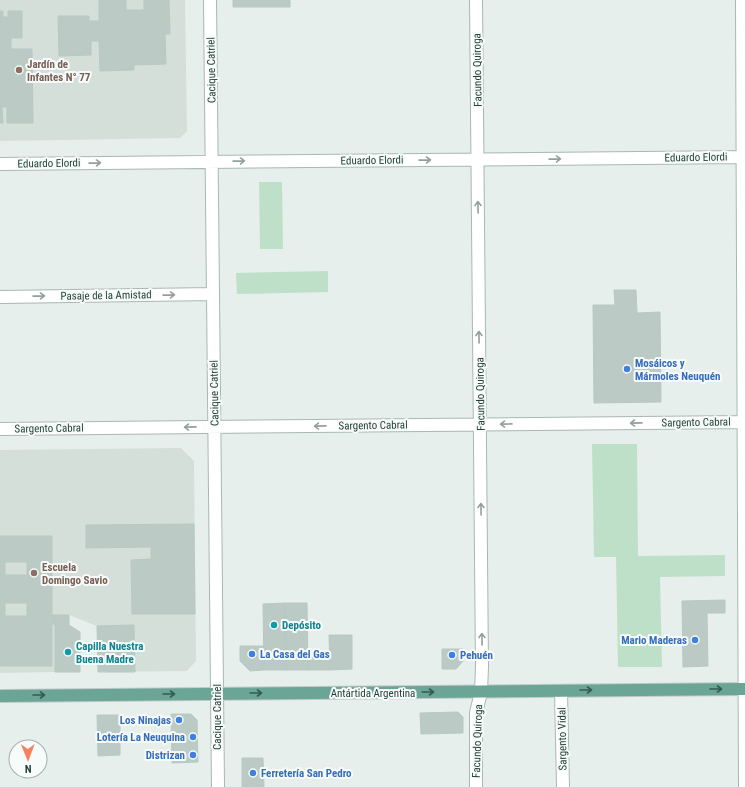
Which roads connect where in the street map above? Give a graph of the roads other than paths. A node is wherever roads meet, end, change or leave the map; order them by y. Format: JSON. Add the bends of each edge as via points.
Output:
{"nodes":[{"id":1,"x":210,"y":0,"type":"edge"},
{"id":2,"x":476,"y":0,"type":"edge"},
{"id":3,"x":742,"y":0,"type":"edge"},
{"id":4,"x":744,"y":157,"type":"edge"},
{"id":5,"x":477,"y":159,"type":"junction"},
{"id":6,"x":212,"y":162,"type":"junction"},
{"id":7,"x":0,"y":164,"type":"edge"},
{"id":8,"x":213,"y":294,"type":"junction"},
{"id":9,"x":0,"y":297,"type":"edge"},
{"id":10,"x":744,"y":422,"type":"edge"},
{"id":11,"x":480,"y":424,"type":"junction"},
{"id":12,"x":214,"y":427,"type":"junction"},
{"id":13,"x":0,"y":429,"type":"edge"},
{"id":14,"x":745,"y":689,"type":"edge"},
{"id":15,"x":561,"y":691,"type":"junction"},
{"id":16,"x":481,"y":692,"type":"junction"},
{"id":17,"x":217,"y":694,"type":"junction"},
{"id":18,"x":0,"y":696,"type":"edge"},
{"id":19,"x":218,"y":787,"type":"edge"},
{"id":20,"x":476,"y":787,"type":"edge"},
{"id":21,"x":563,"y":787,"type":"edge"},
{"id":22,"x":745,"y":787,"type":"edge"}],
"edges":[{"from":1,"to":6,"type":"street","name":"Cacique Catriel"},
{"from":2,"to":5,"type":"street","name":"Facundo Quiroga"},
{"from":3,"to":4,"type":"street"},
{"from":5,"to":4,"type":"street","name":"Eduardo Elordi","one_way":true},
{"from":4,"to":10,"type":"street"},
{"from":6,"to":5,"type":"street","name":"Eduardo Elordi","one_way":true},
{"from":11,"to":5,"type":"street","name":"Facundo Quiroga","one_way":true},
{"from":7,"to":6,"type":"street","name":"Eduardo Elordi","one_way":true},
{"from":6,"to":8,"type":"street","name":"Cacique Catriel"},
{"from":9,"to":8,"type":"street","name":"Pasaje de la Amistad","one_way":true},
{"from":8,"to":12,"type":"street","name":"Cacique Catriel"},
{"from":10,"to":11,"type":"street","name":"Sargento Cabral","one_way":true},
{"from":10,"to":14,"type":"street"},
{"from":11,"to":12,"type":"street","name":"Sargento Cabral","one_way":true},
{"from":16,"to":11,"type":"street","name":"Facundo Quiroga","one_way":true},
{"from":12,"to":13,"type":"street","name":"Sargento Cabral","one_way":true},
{"from":12,"to":17,"type":"street","name":"Cacique Catriel"},
{"from":15,"to":14,"type":"main road","name":"Antártida Argentina","one_way":true},
{"from":14,"to":22,"type":"street"},
{"from":15,"to":16,"type":"main road","name":"Antártida Argentina"},
{"from":15,"to":21,"type":"street","name":"Sargento Vidal"},
{"from":17,"to":16,"type":"main road","name":"Antártida Argentina","one_way":true},
{"from":16,"to":20,"type":"street","name":"Facundo Quiroga","via":[[476,713]]},
{"from":18,"to":17,"type":"main road","name":"Antártida Argentina","one_way":true},
{"from":17,"to":19,"type":"street","name":"Cacique Catriel"}]}
